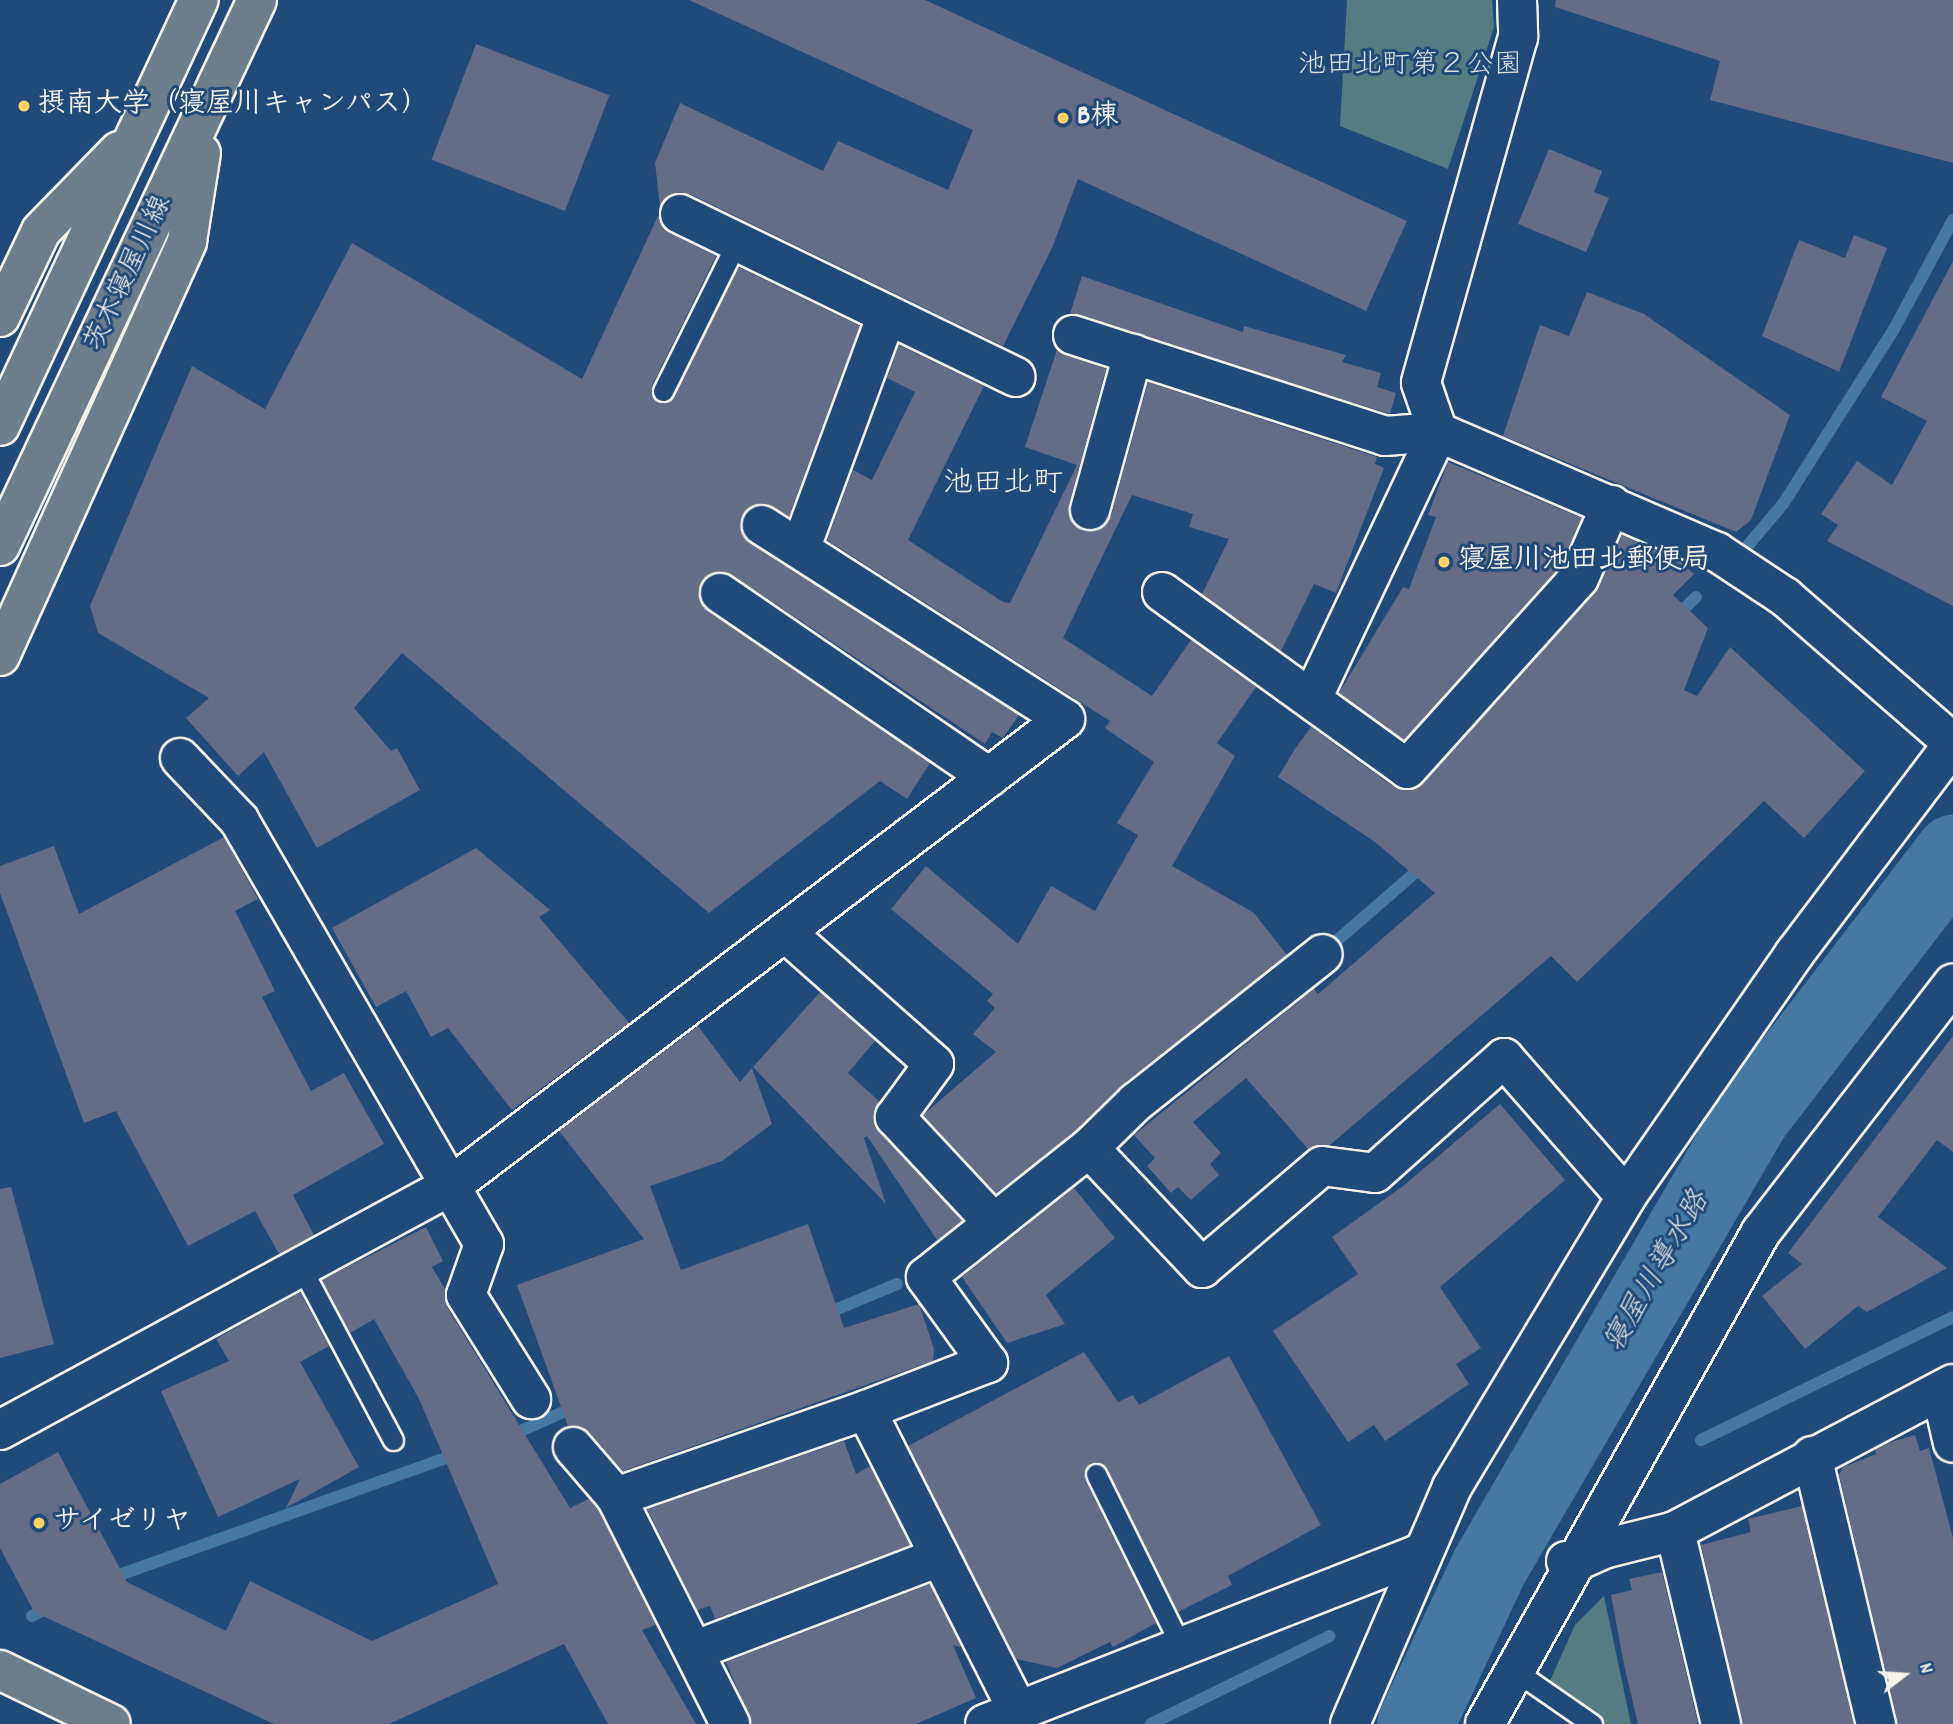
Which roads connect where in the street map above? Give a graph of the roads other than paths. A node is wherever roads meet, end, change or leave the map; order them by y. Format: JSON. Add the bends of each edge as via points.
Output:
{"nodes":[{"id":1,"x":199,"y":0,"type":"edge"},
{"id":2,"x":257,"y":0,"type":"edge"},
{"id":3,"x":1517,"y":0,"type":"edge"},
{"id":4,"x":208,"y":110,"type":"junction"},
{"id":5,"x":141,"y":128,"type":"junction"},
{"id":6,"x":680,"y":214,"type":"dead end"},
{"id":7,"x":737,"y":242,"type":"junction"},
{"id":8,"x":887,"y":314,"type":"junction"},
{"id":9,"x":0,"y":317,"type":"edge"},
{"id":10,"x":1073,"y":335,"type":"dead end"},
{"id":11,"x":1133,"y":354,"type":"junction"},
{"id":12,"x":1016,"y":377,"type":"dead end"},
{"id":13,"x":663,"y":390,"type":"dead end"},
{"id":14,"x":0,"y":426,"type":"edge"},
{"id":15,"x":1438,"y":432,"type":"junction"},
{"id":16,"x":1611,"y":505,"type":"junction"},
{"id":17,"x":1090,"y":510,"type":"dead end"},
{"id":18,"x":762,"y":526,"type":"dead end"},
{"id":19,"x":0,"y":546,"type":"edge"},
{"id":20,"x":800,"y":547,"type":"junction"},
{"id":21,"x":1162,"y":592,"type":"dead end"},
{"id":22,"x":720,"y":593,"type":"dead end"},
{"id":23,"x":0,"y":656,"type":"edge"},
{"id":24,"x":1312,"y":699,"type":"junction"},
{"id":25,"x":1953,"y":744,"type":"edge"},
{"id":26,"x":180,"y":758,"type":"dead end"},
{"id":27,"x":989,"y":777,"type":"junction"},
{"id":28,"x":785,"y":932,"type":"junction"},
{"id":29,"x":1323,"y":954,"type":"dead end"},
{"id":30,"x":1953,"y":984,"type":"edge"},
{"id":31,"x":1089,"y":1148,"type":"junction"},
{"id":32,"x":452,"y":1185,"type":"junction"},
{"id":33,"x":1626,"y":1197,"type":"junction"},
{"id":34,"x":994,"y":1223,"type":"junction"},
{"id":35,"x":301,"y":1267,"type":"junction"},
{"id":36,"x":1947,"y":1387,"type":"edge"},
{"id":37,"x":531,"y":1399,"type":"dead end"},
{"id":38,"x":866,"y":1410,"type":"junction"},
{"id":39,"x":0,"y":1430,"type":"edge"},
{"id":40,"x":393,"y":1440,"type":"dead end"},
{"id":41,"x":1953,"y":1443,"type":"edge"},
{"id":42,"x":572,"y":1447,"type":"dead end"},
{"id":43,"x":1812,"y":1456,"type":"junction"},
{"id":44,"x":1096,"y":1474,"type":"dead end"},
{"id":45,"x":616,"y":1497,"type":"junction"},
{"id":46,"x":1675,"y":1531,"type":"junction"},
{"id":47,"x":1421,"y":1553,"type":"junction"},
{"id":48,"x":940,"y":1557,"type":"junction"},
{"id":49,"x":1566,"y":1561,"type":"junction"},
{"id":50,"x":1181,"y":1646,"type":"junction"},
{"id":51,"x":695,"y":1650,"type":"junction"},
{"id":52,"x":0,"y":1670,"type":"edge"},
{"id":53,"x":1514,"y":1671,"type":"junction"},
{"id":54,"x":1001,"y":1717,"type":"edge"},
{"id":55,"x":111,"y":1724,"type":"edge"},
{"id":56,"x":730,"y":1724,"type":"edge"},
{"id":57,"x":1350,"y":1724,"type":"edge"},
{"id":58,"x":1485,"y":1724,"type":"edge"},
{"id":59,"x":1592,"y":1724,"type":"edge"},
{"id":60,"x":1721,"y":1724,"type":"edge"},
{"id":61,"x":1876,"y":1724,"type":"edge"}],
"edges":[{"from":1,"to":5,"type":"main road","name":"茨木寝屋川線"},
{"from":2,"to":4,"type":"main road","name":"茨木寝屋川線"},
{"from":3,"to":15,"type":"street","via":[[1518,37],[1421,383]]},
{"from":4,"to":19,"type":"main road","name":"茨木寝屋川線"},
{"from":4,"to":23,"type":"main road","via":[[187,241]]},
{"from":5,"to":9,"type":"main road","via":[[41,231]]},
{"from":5,"to":14,"type":"main road","name":"茨木寝屋川線"},
{"from":6,"to":7,"type":"street"},
{"from":7,"to":8,"type":"street"},
{"from":7,"to":13,"type":"lane"},
{"from":8,"to":12,"type":"street"},
{"from":8,"to":20,"type":"street"},
{"from":10,"to":11,"type":"street"},
{"from":11,"to":15,"type":"street","via":[[1385,436]]},
{"from":11,"to":17,"type":"street"},
{"from":15,"to":16,"type":"street"},
{"from":15,"to":24,"type":"street"},
{"from":16,"to":24,"type":"street","via":[[1578,578],[1408,769]]},
{"from":16,"to":25,"type":"street","via":[[1717,552],[1762,580]]},
{"from":18,"to":20,"type":"street"},
{"from":20,"to":27,"type":"street","via":[[1065,719]]},
{"from":21,"to":24,"type":"street"},
{"from":22,"to":27,"type":"street"},
{"from":25,"to":33,"type":"street","via":[[1796,953]]},
{"from":26,"to":32,"type":"street","via":[[239,820]]},
{"from":27,"to":28,"type":"street"},
{"from":28,"to":32,"type":"street"},
{"from":28,"to":34,"type":"street","via":[[934,1064],[895,1117]]},
{"from":29,"to":31,"type":"street","via":[[1136,1102]]},
{"from":30,"to":49,"type":"street","via":[[1760,1232]]},
{"from":31,"to":33,"type":"street","via":[[1202,1268],[1322,1166],[1375,1173],[1504,1058]]},
{"from":31,"to":34,"type":"street"},
{"from":32,"to":35,"type":"street"},
{"from":32,"to":37,"type":"street","via":[[484,1244],[466,1295]]},
{"from":33,"to":47,"type":"street","via":[[1453,1507]]},
{"from":34,"to":38,"type":"street","via":[[926,1277],[988,1363]]},
{"from":35,"to":39,"type":"street"},
{"from":35,"to":40,"type":"lane"},
{"from":36,"to":41,"type":"street"},
{"from":36,"to":43,"type":"street"},
{"from":38,"to":45,"type":"street"},
{"from":38,"to":48,"type":"street"},
{"from":42,"to":45,"type":"street"},
{"from":43,"to":46,"type":"street"},
{"from":43,"to":61,"type":"street"},
{"from":44,"to":50,"type":"lane"},
{"from":45,"to":51,"type":"street"},
{"from":46,"to":49,"type":"street"},
{"from":46,"to":60,"type":"street"},
{"from":47,"to":50,"type":"street"},
{"from":47,"to":57,"type":"street"},
{"from":48,"to":51,"type":"street"},
{"from":48,"to":54,"type":"street"},
{"from":49,"to":53,"type":"street"},
{"from":50,"to":54,"type":"street"},
{"from":51,"to":56,"type":"street"},
{"from":52,"to":55,"type":"main road"},
{"from":53,"to":58,"type":"street"},
{"from":53,"to":59,"type":"lane"}]}
